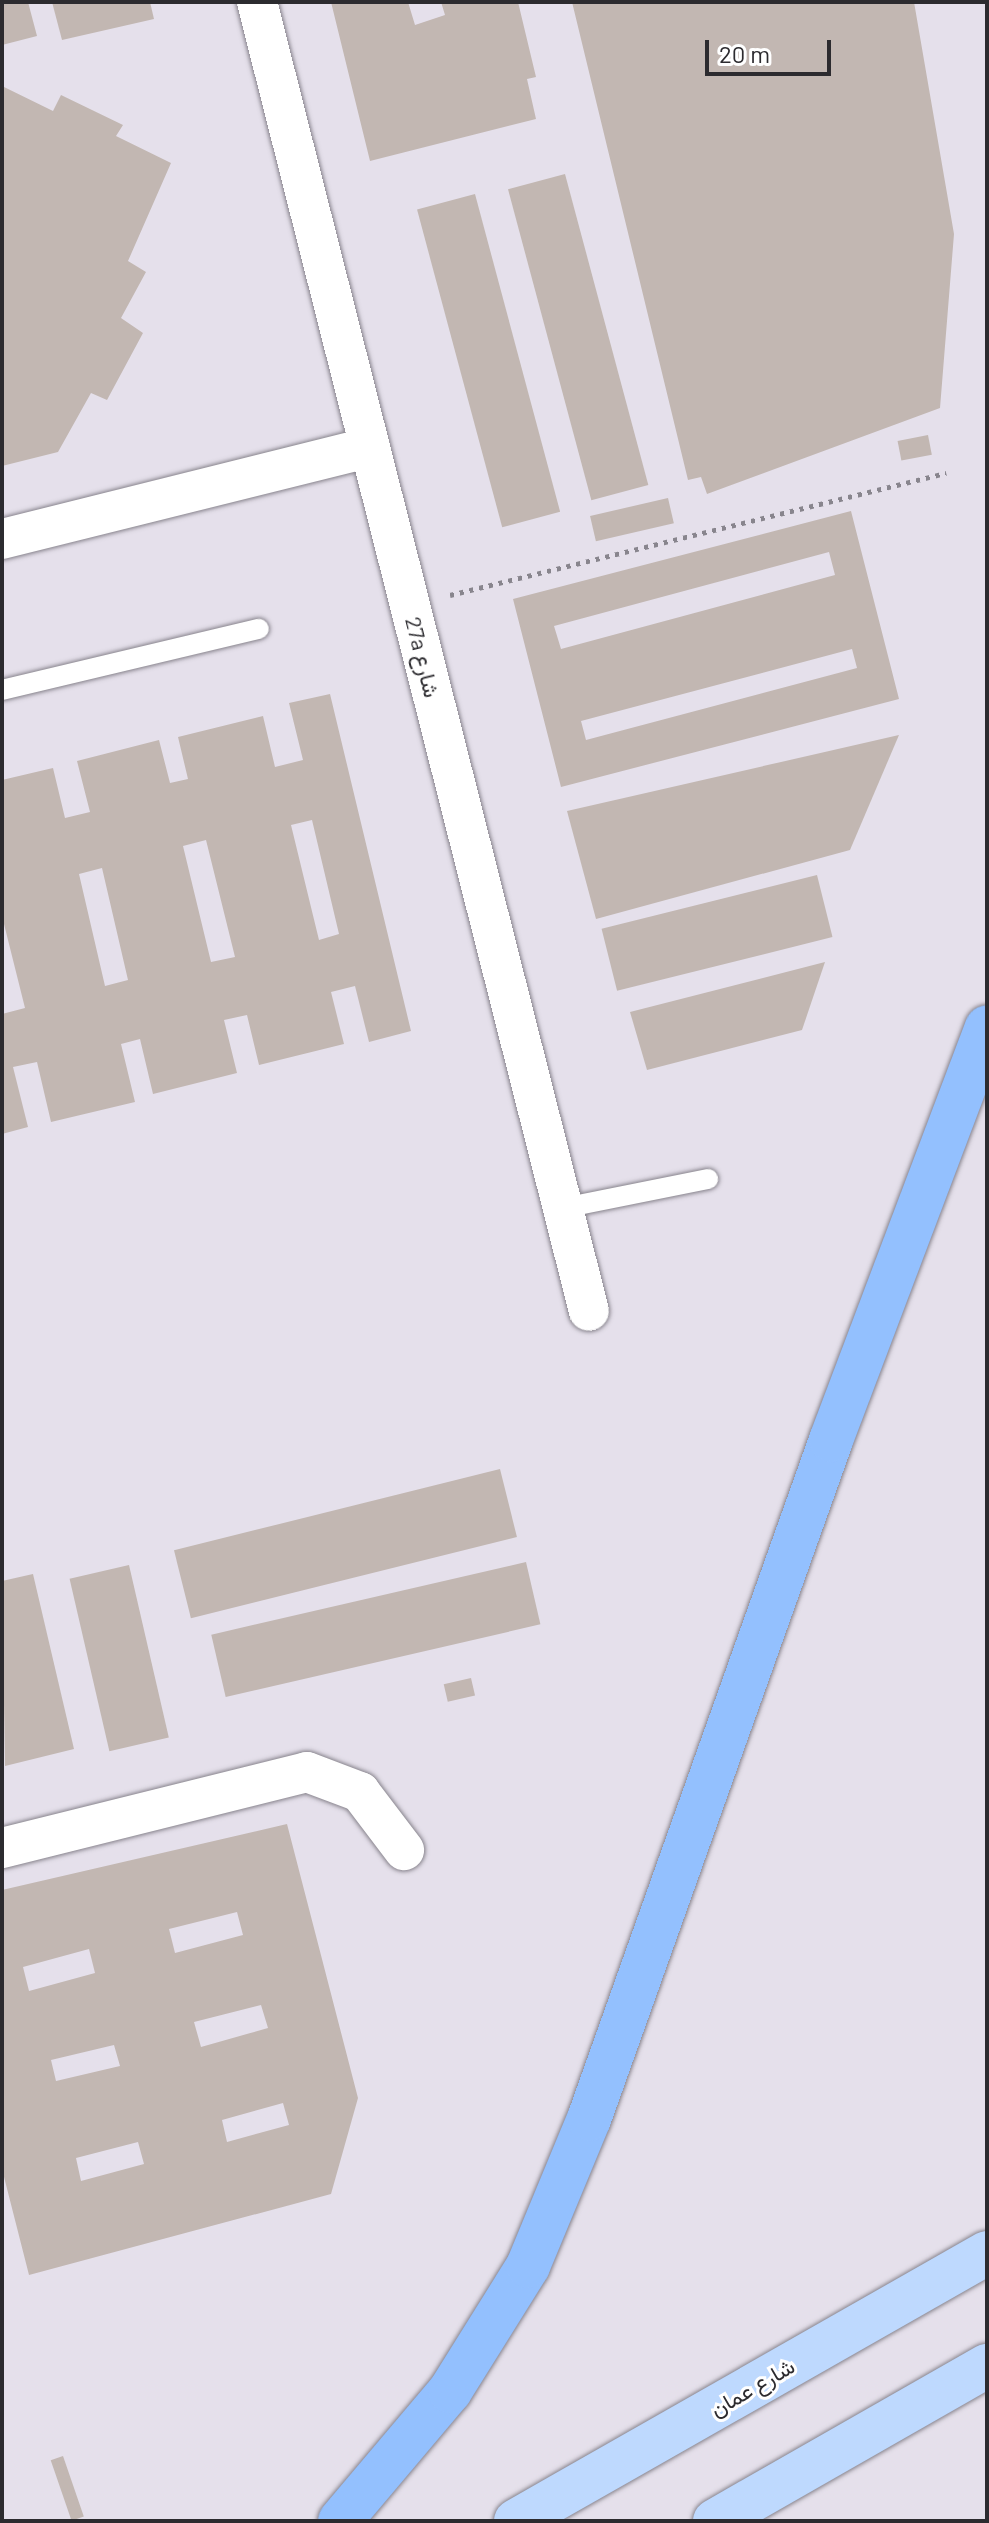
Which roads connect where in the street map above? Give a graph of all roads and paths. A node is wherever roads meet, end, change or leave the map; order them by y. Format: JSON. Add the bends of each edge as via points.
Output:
{"nodes":[{"id":1,"x":257,"y":2,"type":"edge"},
{"id":2,"x":370,"y":447,"type":"junction"},
{"id":3,"x":946,"y":473,"type":"dead end"},
{"id":4,"x":2,"y":539,"type":"edge"},
{"id":5,"x":410,"y":605,"type":"junction"},
{"id":6,"x":259,"y":629,"type":"dead end"},
{"id":7,"x":2,"y":690,"type":"edge"},
{"id":8,"x":987,"y":1027,"type":"edge"},
{"id":9,"x":708,"y":1179,"type":"dead end"},
{"id":10,"x":563,"y":1208,"type":"junction"},
{"id":11,"x":589,"y":1311,"type":"dead end"},
{"id":12,"x":2,"y":1848,"type":"edge"},
{"id":13,"x":404,"y":1850,"type":"dead end"},
{"id":14,"x":987,"y":2253,"type":"edge"},
{"id":15,"x":987,"y":2366,"type":"edge"},
{"id":16,"x":340,"y":2521,"type":"edge"},
{"id":17,"x":516,"y":2521,"type":"edge"},
{"id":18,"x":715,"y":2521,"type":"edge"}],
"edges":[{"from":1,"to":2,"type":"street","name":"27a شارع"},
{"from":2,"to":4,"type":"street"},
{"from":2,"to":5,"type":"street","name":"27a شارع"},
{"from":3,"to":5,"type":"path"},
{"from":5,"to":10,"type":"street","name":"27a شارع"},
{"from":6,"to":7,"type":"lane"},
{"from":8,"to":16,"type":"highway","via":[[831,1440],[589,2119],[528,2266],[450,2391]]},
{"from":9,"to":10,"type":"lane"},
{"from":10,"to":11,"type":"street","name":"27a شارع"},
{"from":12,"to":13,"type":"street","via":[[307,1772],[360,1792]]},
{"from":14,"to":17,"type":"main road","name":"شارع عمان"},
{"from":15,"to":18,"type":"main road"}]}
